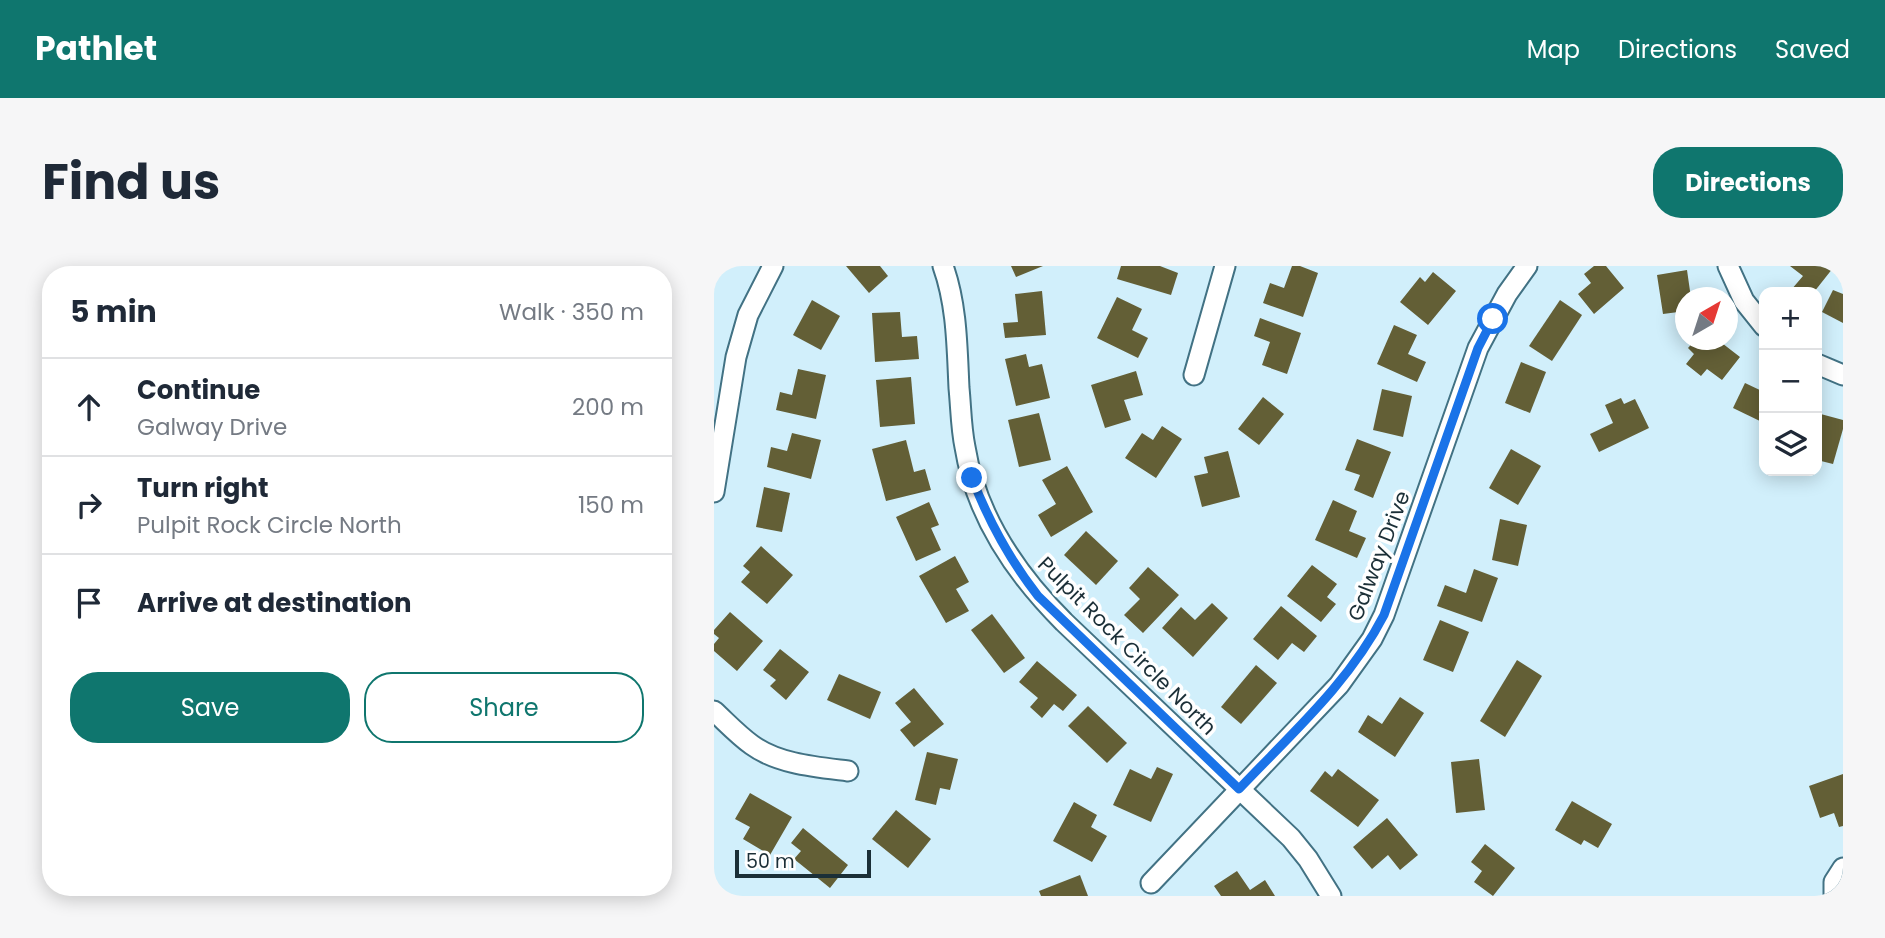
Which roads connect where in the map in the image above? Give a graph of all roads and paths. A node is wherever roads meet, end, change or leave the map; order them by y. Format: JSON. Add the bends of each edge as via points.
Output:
{"nodes":[{"id":1,"x":773,"y":266,"type":"edge"},
{"id":2,"x":943,"y":266,"type":"edge"},
{"id":3,"x":1225,"y":266,"type":"edge"},
{"id":4,"x":1527,"y":266,"type":"edge"},
{"id":5,"x":1728,"y":266,"type":"edge"},
{"id":6,"x":1759,"y":320,"type":"edge"},
{"id":7,"x":1822,"y":366,"type":"edge"},
{"id":8,"x":1194,"y":375,"type":"dead end"},
{"id":9,"x":1843,"y":375,"type":"edge"},
{"id":10,"x":717,"y":453,"type":"edge"},
{"id":11,"x":714,"y":492,"type":"edge"},
{"id":12,"x":714,"y":711,"type":"edge"},
{"id":13,"x":848,"y":771,"type":"dead end"},
{"id":14,"x":1239,"y":789,"type":"junction"},
{"id":15,"x":1843,"y":868,"type":"edge"},
{"id":16,"x":1152,"y":883,"type":"dead end"},
{"id":17,"x":1331,"y":896,"type":"edge"},
{"id":18,"x":1833,"y":896,"type":"edge"}],
"edges":[{"from":1,"to":10,"type":"street","via":[[748,315]]},
{"from":2,"to":14,"type":"street","name":"Pulpit Rock Circle North","via":[[954,311],[965,448],[998,539],[1038,596]]},
{"from":3,"to":8,"type":"street"},
{"from":4,"to":14,"type":"street","name":"Galway Drive","via":[[1478,348],[1372,639],[1339,685]]},
{"from":5,"to":6,"type":"street","via":[[1744,301]]},
{"from":7,"to":9,"type":"street"},
{"from":10,"to":11,"type":"street"},
{"from":12,"to":13,"type":"street","via":[[752,746],[772,755]]},
{"from":14,"to":16,"type":"street","name":"Galway Drive"},
{"from":14,"to":17,"type":"street","name":"Pulpit Rock Circle North","via":[[1291,838]]},
{"from":15,"to":18,"type":"street","via":[[1834,882]]}]}
